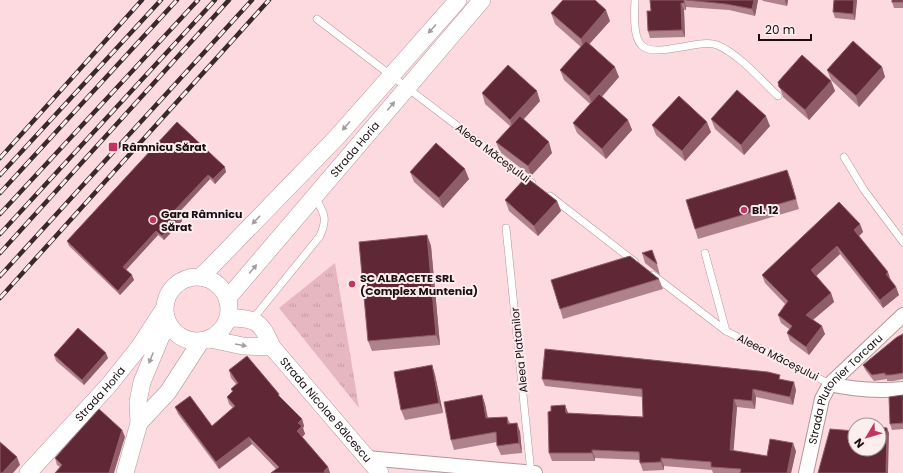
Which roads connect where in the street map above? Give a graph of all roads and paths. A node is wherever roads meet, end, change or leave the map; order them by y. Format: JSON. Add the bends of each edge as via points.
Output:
{"nodes":[{"id":1,"x":458,"y":0,"type":"edge"},
{"id":2,"x":482,"y":0,"type":"edge"},
{"id":3,"x":635,"y":0,"type":"edge"},
{"id":4,"x":317,"y":19,"type":"dead end"},
{"id":5,"x":778,"y":96,"type":"edge"},
{"id":6,"x":844,"y":157,"type":"dead end"},
{"id":7,"x":537,"y":187,"type":"edge"},
{"id":8,"x":544,"y":192,"type":"edge"},
{"id":9,"x":314,"y":196,"type":"junction"},
{"id":10,"x":506,"y":228,"type":"dead end"},
{"id":11,"x":903,"y":242,"type":"edge"},
{"id":12,"x":706,"y":253,"type":"dead end"},
{"id":13,"x":201,"y":277,"type":"junction"},
{"id":14,"x":227,"y":299,"type":"junction"},
{"id":15,"x":165,"y":315,"type":"junction"},
{"id":16,"x":903,"y":315,"type":"edge"},
{"id":17,"x":228,"y":318,"type":"junction"},
{"id":18,"x":252,"y":320,"type":"junction"},
{"id":19,"x":726,"y":331,"type":"junction"},
{"id":20,"x":205,"y":340,"type":"junction"},
{"id":21,"x":272,"y":347,"type":"junction"},
{"id":22,"x":830,"y":384,"type":"junction"},
{"id":23,"x":903,"y":388,"type":"edge"},
{"id":24,"x":139,"y":423,"type":"junction"},
{"id":25,"x":367,"y":458,"type":"junction"},
{"id":26,"x":28,"y":473,"type":"edge"},
{"id":27,"x":125,"y":473,"type":"edge"},
{"id":28,"x":380,"y":473,"type":"edge"},
{"id":29,"x":532,"y":473,"type":"edge"},
{"id":30,"x":535,"y":473,"type":"edge"},
{"id":31,"x":806,"y":473,"type":"edge"}],
"edges":[{"from":1,"to":13,"type":"street","name":"Strada Horia","one_way":true,"via":[[337,137]]},
{"from":9,"to":2,"type":"street","name":"Strada Horia","one_way":true},
{"from":3,"to":5,"type":"lane","via":[[635,33],[640,44],[647,50],[659,51],[706,43],[716,44],[729,51]]},
{"from":4,"to":7,"type":"lane","name":"Aleea Măceșului"},
{"from":6,"to":11,"type":"lane","via":[[864,190]]},
{"from":8,"to":19,"type":"lane","name":"Aleea Măceșului"},
{"from":14,"to":9,"type":"street","name":"Strada Horia","one_way":true},
{"from":9,"to":18,"type":"lane","via":[[325,216],[320,236]]},
{"from":10,"to":29,"type":"lane","name":"Aleea Platanilor"},
{"from":12,"to":19,"type":"lane","name":"Aleea Măceșului"},
{"from":13,"to":14,"type":"street","via":[[217,284]]},
{"from":13,"to":15,"type":"street","via":[[188,278],[176,284],[167,295]]},
{"from":14,"to":17,"type":"street"},
{"from":15,"to":20,"type":"street","via":[[171,330],[182,338]]},
{"from":15,"to":24,"type":"street","one_way":true,"via":[[142,382],[138,402]]},
{"from":15,"to":26,"type":"street","name":"Strada Horia","via":[[109,385]]},
{"from":16,"to":22,"type":"street","name":"Strada Plutonier Torcaru"},
{"from":17,"to":18,"type":"street"},
{"from":17,"to":20,"type":"street","via":[[221,330]]},
{"from":18,"to":21,"type":"street","name":"Strada Nicolae Bălcescu","via":[[260,325]]},
{"from":19,"to":22,"type":"lane","name":"Aleea Măceșului"},
{"from":20,"to":21,"type":"street","name":"Strada Nicolae Bălcescu","one_way":true,"via":[[243,346]]},
{"from":20,"to":24,"type":"street","via":[[168,392]]},
{"from":21,"to":25,"type":"street","name":"Strada Nicolae Bălcescu"},
{"from":22,"to":23,"type":"street","via":[[849,389]]},
{"from":22,"to":31,"type":"street","name":"Strada Plutonier Torcaru","via":[[822,399]]},
{"from":24,"to":27,"type":"street"},
{"from":25,"to":28,"type":"street","name":"Strada Nicolae Bălcescu"},
{"from":25,"to":29,"type":"street"},
{"from":29,"to":30,"type":"street"}]}
